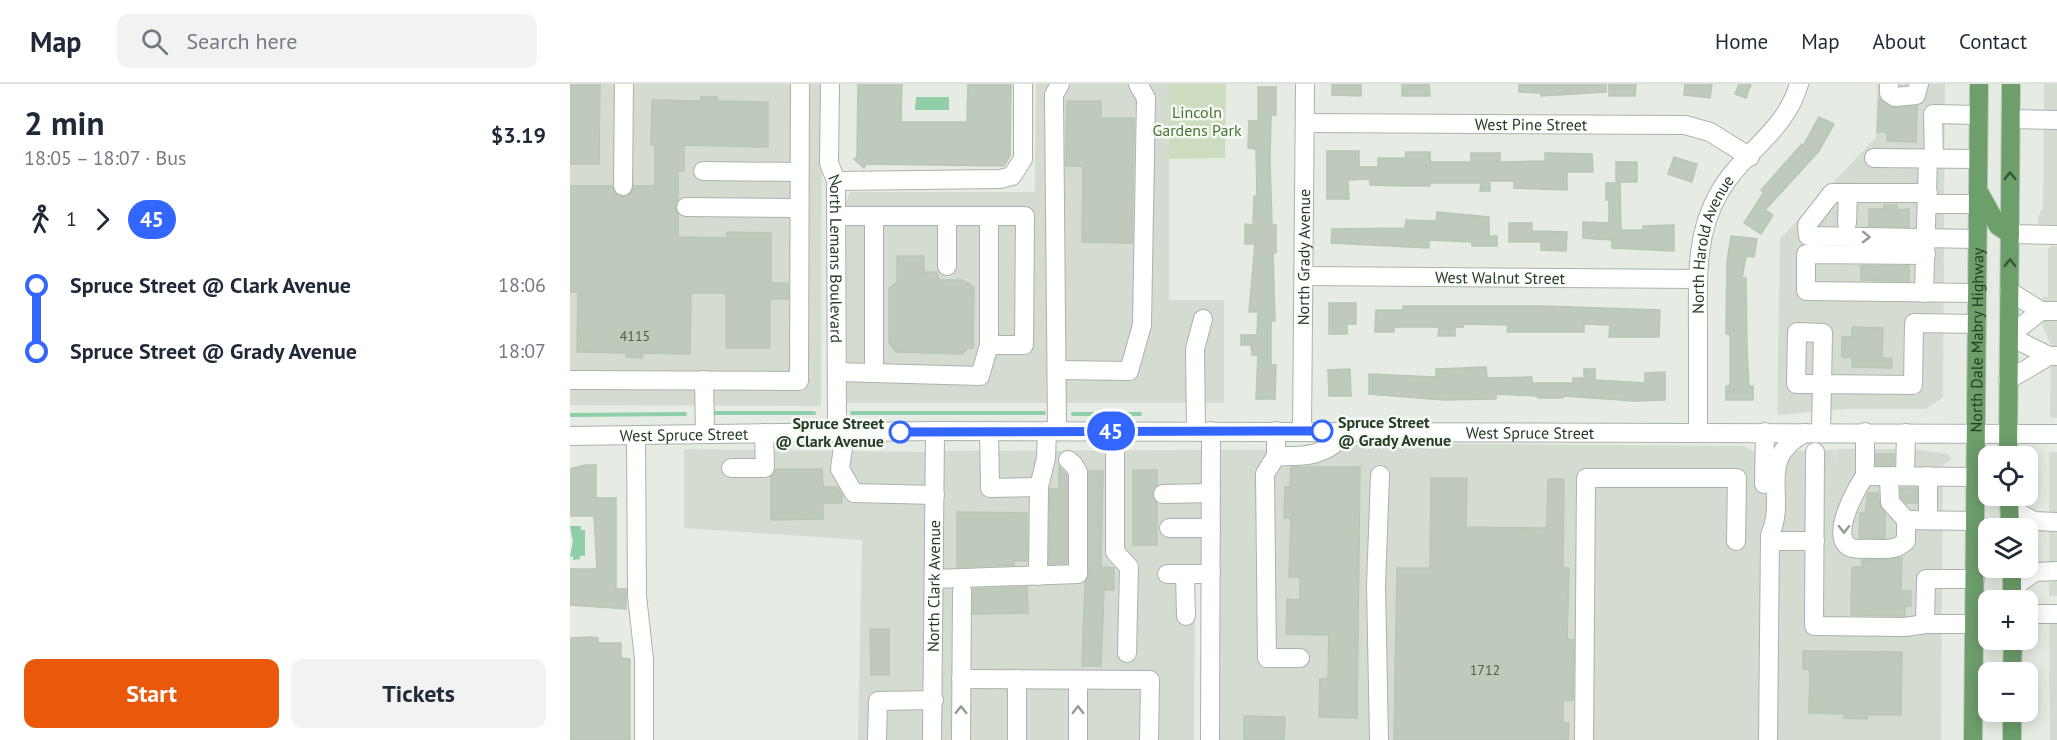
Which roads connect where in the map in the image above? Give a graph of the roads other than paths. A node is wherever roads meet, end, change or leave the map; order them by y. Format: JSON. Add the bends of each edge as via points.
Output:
{"nodes":[{"id":1,"x":624,"y":84,"type":"edge"},
{"id":2,"x":800,"y":84,"type":"edge"},
{"id":3,"x":830,"y":84,"type":"edge"},
{"id":4,"x":1023,"y":84,"type":"edge"},
{"id":5,"x":1060,"y":84,"type":"edge"},
{"id":6,"x":1138,"y":84,"type":"edge"},
{"id":7,"x":1305,"y":84,"type":"edge"},
{"id":8,"x":1799,"y":84,"type":"edge"},
{"id":9,"x":1889,"y":84,"type":"edge"},
{"id":10,"x":1918,"y":84,"type":"edge"},
{"id":11,"x":1979,"y":84,"type":"edge"},
{"id":12,"x":2011,"y":84,"type":"edge"},
{"id":13,"x":1978,"y":115,"type":"junction"},
{"id":14,"x":2011,"y":119,"type":"junction"},
{"id":15,"x":2057,"y":120,"type":"edge"},
{"id":16,"x":1305,"y":123,"type":"junction"},
{"id":17,"x":1750,"y":157,"type":"junction"},
{"id":18,"x":1874,"y":158,"type":"dead end"},
{"id":19,"x":1931,"y":159,"type":"junction"},
{"id":20,"x":1977,"y":159,"type":"junction"},
{"id":21,"x":703,"y":171,"type":"dead end"},
{"id":22,"x":799,"y":172,"type":"junction"},
{"id":23,"x":836,"y":181,"type":"junction"},
{"id":24,"x":623,"y":186,"type":"dead end"},
{"id":25,"x":1848,"y":193,"type":"junction"},
{"id":26,"x":1977,"y":196,"type":"junction"},
{"id":27,"x":1927,"y":198,"type":"junction"},
{"id":28,"x":687,"y":207,"type":"dead end"},
{"id":29,"x":799,"y":208,"type":"junction"},
{"id":30,"x":836,"y":216,"type":"junction"},
{"id":31,"x":874,"y":216,"type":"junction"},
{"id":32,"x":947,"y":216,"type":"junction"},
{"id":33,"x":989,"y":216,"type":"junction"},
{"id":34,"x":1847,"y":223,"type":"dead end"},
{"id":35,"x":2010,"y":234,"type":"junction"},
{"id":36,"x":2057,"y":234,"type":"edge"},
{"id":37,"x":1977,"y":239,"type":"junction"},
{"id":38,"x":1926,"y":246,"type":"junction"},
{"id":39,"x":947,"y":266,"type":"dead end"},
{"id":40,"x":1304,"y":276,"type":"junction"},
{"id":41,"x":1698,"y":279,"type":"junction"},
{"id":42,"x":2009,"y":291,"type":"junction"},
{"id":43,"x":1924,"y":293,"type":"junction"},
{"id":44,"x":1977,"y":293,"type":"junction"},
{"id":45,"x":2049,"y":311,"type":"edge"},
{"id":46,"x":1203,"y":319,"type":"dead end"},
{"id":47,"x":1977,"y":324,"type":"junction"},
{"id":48,"x":2009,"y":336,"type":"junction"},
{"id":49,"x":989,"y":345,"type":"junction"},
{"id":50,"x":2053,"y":356,"type":"edge"},
{"id":51,"x":1059,"y":370,"type":"junction"},
{"id":52,"x":837,"y":372,"type":"junction"},
{"id":53,"x":874,"y":373,"type":"junction"},
{"id":54,"x":570,"y":380,"type":"edge"},
{"id":55,"x":704,"y":380,"type":"junction"},
{"id":56,"x":2008,"y":380,"type":"junction"},
{"id":57,"x":935,"y":431,"type":"junction"},
{"id":58,"x":989,"y":431,"type":"junction"},
{"id":59,"x":1052,"y":431,"type":"junction"},
{"id":60,"x":1114,"y":431,"type":"junction"},
{"id":61,"x":1204,"y":431,"type":"junction"},
{"id":62,"x":1276,"y":431,"type":"junction"},
{"id":63,"x":1302,"y":431,"type":"junction"},
{"id":64,"x":1348,"y":431,"type":"junction"},
{"id":65,"x":841,"y":432,"type":"junction"},
{"id":66,"x":1698,"y":432,"type":"junction"},
{"id":67,"x":1765,"y":432,"type":"junction"},
{"id":68,"x":1814,"y":432,"type":"junction"},
{"id":69,"x":1865,"y":432,"type":"junction"},
{"id":70,"x":764,"y":433,"type":"junction"},
{"id":71,"x":1906,"y":433,"type":"junction"},
{"id":72,"x":1977,"y":433,"type":"junction"},
{"id":73,"x":2008,"y":433,"type":"junction"},
{"id":74,"x":705,"y":434,"type":"junction"},
{"id":75,"x":2057,"y":434,"type":"edge"},
{"id":76,"x":636,"y":435,"type":"junction"},
{"id":77,"x":570,"y":436,"type":"edge"},
{"id":78,"x":2008,"y":446,"type":"edge"},
{"id":79,"x":1815,"y":452,"type":"dead end"},
{"id":80,"x":1276,"y":456,"type":"junction"},
{"id":81,"x":1068,"y":460,"type":"dead end"},
{"id":82,"x":731,"y":468,"type":"dead end"},
{"id":83,"x":1380,"y":475,"type":"dead end"},
{"id":84,"x":1865,"y":476,"type":"junction"},
{"id":85,"x":1897,"y":476,"type":"junction"},
{"id":86,"x":1928,"y":476,"type":"junction"},
{"id":87,"x":1976,"y":477,"type":"junction"},
{"id":88,"x":1039,"y":487,"type":"junction"},
{"id":89,"x":1211,"y":493,"type":"junction"},
{"id":90,"x":1163,"y":494,"type":"dead end"},
{"id":91,"x":934,"y":495,"type":"junction"},
{"id":92,"x":2016,"y":506,"type":"edge"},
{"id":93,"x":1906,"y":520,"type":"junction"},
{"id":94,"x":1928,"y":520,"type":"junction"},
{"id":95,"x":1976,"y":520,"type":"junction"},
{"id":96,"x":2057,"y":522,"type":"edge"},
{"id":97,"x":1169,"y":528,"type":"dead end"},
{"id":98,"x":1211,"y":528,"type":"junction"},
{"id":99,"x":1770,"y":538,"type":"junction"},
{"id":100,"x":1736,"y":541,"type":"dead end"},
{"id":101,"x":1815,"y":541,"type":"junction"},
{"id":102,"x":2057,"y":571,"type":"edge"},
{"id":103,"x":1211,"y":574,"type":"junction"},
{"id":104,"x":1038,"y":576,"type":"junction"},
{"id":105,"x":934,"y":579,"type":"junction"},
{"id":106,"x":1975,"y":579,"type":"junction"},
{"id":107,"x":2016,"y":590,"type":"edge"},
{"id":108,"x":962,"y":591,"type":"dead end"},
{"id":109,"x":2038,"y":614,"type":"edge"},
{"id":110,"x":2057,"y":614,"type":"edge"},
{"id":111,"x":1186,"y":616,"type":"dead end"},
{"id":112,"x":1925,"y":624,"type":"junction"},
{"id":113,"x":1974,"y":624,"type":"junction"},
{"id":114,"x":1127,"y":653,"type":"dead end"},
{"id":115,"x":1300,"y":658,"type":"dead end"},
{"id":116,"x":934,"y":665,"type":"junction"},
{"id":117,"x":961,"y":672,"type":"junction"},
{"id":118,"x":1017,"y":680,"type":"junction"},
{"id":119,"x":1078,"y":680,"type":"junction"},
{"id":120,"x":934,"y":700,"type":"junction"},
{"id":121,"x":2012,"y":722,"type":"edge"},
{"id":122,"x":644,"y":740,"type":"edge"},
{"id":123,"x":877,"y":740,"type":"edge"},
{"id":124,"x":932,"y":740,"type":"edge"},
{"id":125,"x":961,"y":740,"type":"edge"},
{"id":126,"x":1017,"y":740,"type":"edge"},
{"id":127,"x":1078,"y":740,"type":"edge"},
{"id":128,"x":1149,"y":740,"type":"edge"},
{"id":129,"x":1210,"y":740,"type":"edge"},
{"id":130,"x":1379,"y":740,"type":"edge"},
{"id":131,"x":1584,"y":740,"type":"edge"},
{"id":132,"x":1768,"y":740,"type":"edge"},
{"id":133,"x":1973,"y":740,"type":"edge"},
{"id":134,"x":2012,"y":740,"type":"edge"}],
"edges":[{"from":1,"to":24,"type":"street"},
{"from":2,"to":22,"type":"street"},
{"from":3,"to":23,"type":"street","name":"North Lemans Boulevard","via":[[830,163]]},
{"from":4,"to":23,"type":"street","via":[[1023,159],[1012,176]]},
{"from":5,"to":51,"type":"street","via":[[1053,95]]},
{"from":6,"to":51,"type":"street","via":[[1146,98],[1142,325],[1129,371]]},
{"from":7,"to":16,"type":"street","name":"North Grady Avenue"},
{"from":8,"to":17,"type":"street","name":"North Harold Avenue","via":[[1783,120]]},
{"from":9,"to":10,"type":"street","via":[[1889,93],[1895,97],[1916,95]]},
{"from":11,"to":13,"type":"main road","name":"North Dale Mabry Highway"},
{"from":12,"to":14,"type":"main road","name":"North Dale Mabry Highway"},
{"from":13,"to":19,"type":"street","via":[[1934,114]]},
{"from":13,"to":20,"type":"main road","name":"North Dale Mabry Highway"},
{"from":14,"to":15,"type":"street"},
{"from":35,"to":14,"type":"main road","name":"North Dale Mabry Highway","one_way":true},
{"from":16,"to":17,"type":"street","name":"West Pine Street","via":[[1685,125],[1710,132]]},
{"from":16,"to":40,"type":"street","name":"North Grady Avenue"},
{"from":17,"to":41,"type":"street","name":"North Harold Avenue","via":[[1720,191],[1711,209],[1700,244]]},
{"from":18,"to":19,"type":"street"},
{"from":19,"to":20,"type":"street"},
{"from":19,"to":27,"type":"street"},
{"from":20,"to":26,"type":"main road","name":"North Dale Mabry Highway"},
{"from":21,"to":22,"type":"street"},
{"from":22,"to":29,"type":"street"},
{"from":23,"to":30,"type":"street","name":"North Lemans Boulevard"},
{"from":25,"to":27,"type":"street"},
{"from":25,"to":34,"type":"street"},
{"from":25,"to":38,"type":"street","one_way":true,"via":[[1832,193],[1807,225],[1808,236]]},
{"from":26,"to":27,"type":"street"},
{"from":26,"to":35,"type":"main road","via":[[1998,226]]},
{"from":26,"to":37,"type":"main road","name":"North Dale Mabry Highway"},
{"from":27,"to":38,"type":"street"},
{"from":28,"to":29,"type":"street"},
{"from":29,"to":55,"type":"street","via":[[799,381]]},
{"from":30,"to":31,"type":"street"},
{"from":30,"to":52,"type":"street","name":"North Lemans Boulevard"},
{"from":31,"to":32,"type":"street"},
{"from":31,"to":53,"type":"street"},
{"from":32,"to":33,"type":"street"},
{"from":32,"to":39,"type":"street"},
{"from":33,"to":49,"type":"street"},
{"from":33,"to":49,"type":"street","via":[[1025,216],[1025,228],[1024,345]]},
{"from":35,"to":36,"type":"street"},
{"from":42,"to":35,"type":"main road","name":"North Dale Mabry Highway","one_way":true},
{"from":37,"to":38,"type":"street"},
{"from":37,"to":44,"type":"main road","name":"North Dale Mabry Highway"},
{"from":38,"to":43,"type":"street"},
{"from":38,"to":43,"type":"street","via":[[1806,254],[1806,291]]},
{"from":40,"to":41,"type":"street","name":"West Walnut Street"},
{"from":40,"to":63,"type":"street","name":"North Grady Avenue"},
{"from":41,"to":66,"type":"street","name":"North Harold Avenue"},
{"from":42,"to":45,"type":"street"},
{"from":42,"to":48,"type":"main road","name":"North Dale Mabry Highway"},
{"from":43,"to":44,"type":"street"},
{"from":44,"to":47,"type":"main road","name":"North Dale Mabry Highway"},
{"from":45,"to":48,"type":"street"},
{"from":46,"to":61,"type":"street","via":[[1195,349]]},
{"from":47,"to":68,"type":"street","via":[[1914,323],[1914,385],[1822,384]]},
{"from":47,"to":72,"type":"main road","name":"North Dale Mabry Highway"},
{"from":48,"to":50,"type":"street"},
{"from":48,"to":56,"type":"main road","name":"North Dale Mabry Highway"},
{"from":49,"to":53,"type":"street","via":[[980,376]]},
{"from":50,"to":56,"type":"street"},
{"from":51,"to":59,"type":"street"},
{"from":52,"to":53,"type":"street"},
{"from":52,"to":65,"type":"street","name":"North Lemans Boulevard"},
{"from":54,"to":55,"type":"street"},
{"from":55,"to":74,"type":"street"},
{"from":56,"to":73,"type":"main road","name":"North Dale Mabry Highway"},
{"from":57,"to":58,"type":"street","name":"West Spruce Street"},
{"from":57,"to":65,"type":"street","name":"West Spruce Street"},
{"from":57,"to":91,"type":"street","name":"North Clark Avenue"},
{"from":58,"to":59,"type":"street","name":"West Spruce Street"},
{"from":58,"to":88,"type":"street","via":[[990,488]]},
{"from":59,"to":60,"type":"street","name":"West Spruce Street"},
{"from":59,"to":88,"type":"street"},
{"from":60,"to":61,"type":"street","name":"West Spruce Street"},
{"from":60,"to":114,"type":"street","via":[[1114,552],[1129,567]]},
{"from":61,"to":62,"type":"street","name":"West Spruce Street"},
{"from":61,"to":89,"type":"street"},
{"from":62,"to":63,"type":"street","name":"West Spruce Street"},
{"from":62,"to":80,"type":"street"},
{"from":63,"to":64,"type":"street","name":"West Spruce Street"},
{"from":64,"to":66,"type":"street","name":"West Spruce Street"},
{"from":64,"to":80,"type":"street","via":[[1315,455]]},
{"from":65,"to":70,"type":"street","name":"West Spruce Street"},
{"from":65,"to":91,"type":"street","name":"North Lemans Boulevard","via":[[840,469],[854,493]]},
{"from":66,"to":67,"type":"street","name":"West Spruce Street"},
{"from":67,"to":68,"type":"street","name":"West Spruce Street"},
{"from":67,"to":99,"type":"street","via":[[1764,524]]},
{"from":68,"to":69,"type":"street","name":"West Spruce Street"},
{"from":68,"to":99,"type":"street","via":[[1788,443],[1778,457],[1775,524]]},
{"from":69,"to":71,"type":"street","name":"West Spruce Street"},
{"from":69,"to":84,"type":"street"},
{"from":70,"to":74,"type":"street","name":"West Spruce Street"},
{"from":70,"to":82,"type":"street","via":[[765,468]]},
{"from":71,"to":72,"type":"street","name":"West Spruce Street"},
{"from":71,"to":85,"type":"street"},
{"from":72,"to":73,"type":"street","name":"West Spruce Street"},
{"from":72,"to":87,"type":"main road","name":"North Dale Mabry Highway"},
{"from":73,"to":75,"type":"street","name":"West Spruce Street"},
{"from":73,"to":78,"type":"main road","name":"North Dale Mabry Highway"},
{"from":74,"to":76,"type":"street","name":"West Spruce Street"},
{"from":76,"to":77,"type":"street","name":"West Spruce Street"},
{"from":76,"to":122,"type":"street","via":[[637,596],[644,659]]},
{"from":79,"to":101,"type":"street"},
{"from":80,"to":115,"type":"street","via":[[1264,474],[1267,658]]},
{"from":81,"to":104,"type":"street","via":[[1078,472],[1078,574]]},
{"from":83,"to":130,"type":"street","via":[[1376,586]]},
{"from":84,"to":85,"type":"street"},
{"from":84,"to":93,"type":"street","one_way":true,"via":[[1845,514],[1845,544],[1852,548],[1894,549],[1906,541]]},
{"from":85,"to":86,"type":"street"},
{"from":85,"to":93,"type":"street","via":[[1890,502]]},
{"from":86,"to":87,"type":"street"},
{"from":86,"to":94,"type":"street"},
{"from":87,"to":95,"type":"main road","name":"North Dale Mabry Highway"},
{"from":88,"to":104,"type":"street"},
{"from":89,"to":90,"type":"street"},
{"from":89,"to":98,"type":"street"},
{"from":91,"to":105,"type":"street","name":"North Clark Avenue"},
{"from":92,"to":96,"type":"street","via":[[2034,521]]},
{"from":93,"to":94,"type":"street"},
{"from":94,"to":95,"type":"street"},
{"from":95,"to":106,"type":"main road","name":"North Dale Mabry Highway"},
{"from":97,"to":98,"type":"street"},
{"from":98,"to":103,"type":"street"},
{"from":99,"to":101,"type":"street"},
{"from":99,"to":132,"type":"street"},
{"from":100,"to":131,"type":"street","via":[[1737,478],[1586,478]]},
{"from":101,"to":112,"type":"street","via":[[1814,626]]},
{"from":102,"to":107,"type":"street","via":[[2035,572]]},
{"from":103,"to":111,"type":"street","via":[[1176,574]]},
{"from":103,"to":129,"type":"street"},
{"from":104,"to":105,"type":"street"},
{"from":105,"to":116,"type":"street","name":"North Clark Avenue"},
{"from":106,"to":112,"type":"street","via":[[1926,579]]},
{"from":106,"to":113,"type":"main road","name":"North Dale Mabry Highway"},
{"from":108,"to":117,"type":"street"},
{"from":109,"to":110,"type":"street"},
{"from":112,"to":113,"type":"street"},
{"from":113,"to":133,"type":"main road","name":"North Dale Mabry Highway"},
{"from":116,"to":117,"type":"street"},
{"from":116,"to":120,"type":"street","name":"North Clark Avenue"},
{"from":117,"to":118,"type":"street"},
{"from":125,"to":117,"type":"street","one_way":true},
{"from":118,"to":119,"type":"street"},
{"from":118,"to":126,"type":"street"},
{"from":127,"to":119,"type":"street","one_way":true},
{"from":119,"to":128,"type":"street","via":[[1149,680]]},
{"from":120,"to":123,"type":"street","via":[[878,700]]},
{"from":120,"to":124,"type":"street","name":"North Clark Avenue"},
{"from":121,"to":134,"type":"main road"}]}
